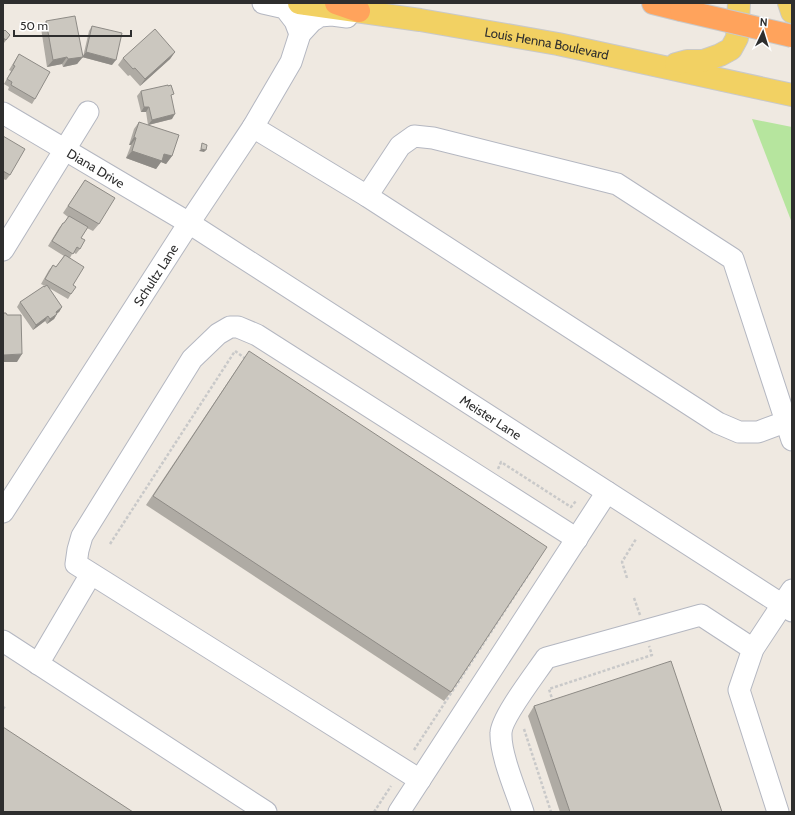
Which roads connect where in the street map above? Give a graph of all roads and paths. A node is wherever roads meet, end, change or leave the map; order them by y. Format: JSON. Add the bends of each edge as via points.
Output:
{"nodes":[{"id":1,"x":263,"y":3,"type":"edge"},
{"id":2,"x":299,"y":3,"type":"edge"},
{"id":3,"x":336,"y":3,"type":"edge"},
{"id":4,"x":653,"y":3,"type":"edge"},
{"id":5,"x":739,"y":3,"type":"edge"},
{"id":6,"x":789,"y":3,"type":"edge"},
{"id":7,"x":359,"y":11,"type":"junction"},
{"id":8,"x":792,"y":12,"type":"edge"},
{"id":9,"x":420,"y":20,"type":"junction"},
{"id":10,"x":300,"y":34,"type":"junction"},
{"id":11,"x":792,"y":36,"type":"edge"},
{"id":12,"x":666,"y":67,"type":"junction"},
{"id":13,"x":792,"y":95,"type":"edge"},
{"id":14,"x":88,"y":112,"type":"dead end"},
{"id":15,"x":3,"y":113,"type":"edge"},
{"id":16,"x":253,"y":127,"type":"junction"},
{"id":17,"x":66,"y":150,"type":"junction"},
{"id":18,"x":367,"y":196,"type":"junction"},
{"id":19,"x":189,"y":223,"type":"junction"},
{"id":20,"x":3,"y":250,"type":"edge"},
{"id":21,"x":248,"y":360,"type":"edge"},
{"id":22,"x":789,"y":431,"type":"edge"},
{"id":23,"x":497,"y":469,"type":"dead end"},
{"id":24,"x":607,"y":492,"type":"junction"},
{"id":25,"x":576,"y":501,"type":"dead end"},
{"id":26,"x":3,"y":512,"type":"edge"},
{"id":27,"x":577,"y":539,"type":"junction"},
{"id":28,"x":636,"y":539,"type":"dead end"},
{"id":29,"x":110,"y":544,"type":"dead end"},
{"id":30,"x":537,"y":561,"type":"edge"},
{"id":31,"x":91,"y":574,"type":"junction"},
{"id":32,"x":627,"y":578,"type":"dead end"},
{"id":33,"x":634,"y":598,"type":"dead end"},
{"id":34,"x":789,"y":602,"type":"edge"},
{"id":35,"x":642,"y":622,"type":"dead end"},
{"id":36,"x":648,"y":640,"type":"dead end"},
{"id":37,"x":6,"y":649,"type":"edge"},
{"id":38,"x":753,"y":649,"type":"junction"},
{"id":39,"x":38,"y":664,"type":"junction"},
{"id":40,"x":5,"y":706,"type":"dead end"},
{"id":41,"x":554,"y":707,"type":"edge"},
{"id":42,"x":3,"y":709,"type":"edge"},
{"id":43,"x":524,"y":729,"type":"dead end"},
{"id":44,"x":414,"y":750,"type":"dead end"},
{"id":45,"x":420,"y":780,"type":"junction"},
{"id":46,"x":391,"y":786,"type":"dead end"},
{"id":47,"x":266,"y":812,"type":"edge"},
{"id":48,"x":374,"y":812,"type":"edge"},
{"id":49,"x":400,"y":812,"type":"edge"},
{"id":50,"x":523,"y":812,"type":"edge"},
{"id":51,"x":551,"y":812,"type":"edge"},
{"id":52,"x":778,"y":812,"type":"edge"}],
"edges":[{"from":1,"to":10,"type":"street","via":[[285,8]]},
{"from":2,"to":7,"type":"main road","name":"Louis Henna Boulevard"},
{"from":3,"to":7,"type":"highway"},
{"from":4,"to":11,"type":"highway","bridge":true},
{"from":5,"to":12,"type":"main road","via":[[737,38],[731,49],[703,61],[687,61]]},
{"from":6,"to":8,"type":"main road"},
{"from":7,"to":9,"type":"main road","name":"Louis Henna Boulevard"},
{"from":9,"to":10,"type":"street","name":"Schultz Lane","via":[[394,24],[332,15],[320,16]]},
{"from":9,"to":12,"type":"main road","name":"Louis Henna Boulevard","via":[[558,44]]},
{"from":10,"to":16,"type":"street","name":"Schultz Lane","via":[[290,62]]},
{"from":12,"to":13,"type":"main road","name":"Louis Henna Boulevard"},
{"from":14,"to":17,"type":"street"},
{"from":15,"to":17,"type":"street","name":"Diana Drive"},
{"from":16,"to":18,"type":"street"},
{"from":16,"to":19,"type":"street","name":"Schultz Lane"},
{"from":17,"to":19,"type":"street","name":"Diana Drive"},
{"from":17,"to":20,"type":"street"},
{"from":18,"to":22,"type":"street","via":[[718,423],[739,432]]},
{"from":18,"to":22,"type":"street","via":[[400,146],[414,136],[433,138],[617,184],[733,258]]},
{"from":19,"to":24,"type":"street","name":"Meister Lane"},
{"from":19,"to":26,"type":"street","name":"Schultz Lane"},
{"from":21,"to":29,"type":"path","via":[[235,351]]},
{"from":23,"to":25,"type":"path","via":[[501,462],[572,507]]},
{"from":24,"to":27,"type":"street"},
{"from":24,"to":34,"type":"street","name":"Meister Lane"},
{"from":27,"to":31,"type":"street","via":[[257,335],[230,327],[218,334],[192,359],[82,536],[76,564]]},
{"from":27,"to":45,"type":"street"},
{"from":28,"to":32,"type":"path","via":[[622,562]]},
{"from":30,"to":44,"type":"path"},
{"from":31,"to":39,"type":"street"},
{"from":31,"to":45,"type":"street"},
{"from":33,"to":35,"type":"path"},
{"from":34,"to":38,"type":"street"},
{"from":36,"to":41,"type":"path","via":[[652,655],[549,689]]},
{"from":37,"to":39,"type":"street"},
{"from":38,"to":50,"type":"street","via":[[701,615],[546,658],[505,720],[501,732],[501,747]]},
{"from":38,"to":52,"type":"street","via":[[739,690]]},
{"from":39,"to":47,"type":"street"},
{"from":40,"to":42,"type":"path"},
{"from":43,"to":51,"type":"path"},
{"from":45,"to":49,"type":"street"},
{"from":46,"to":48,"type":"path"}]}
